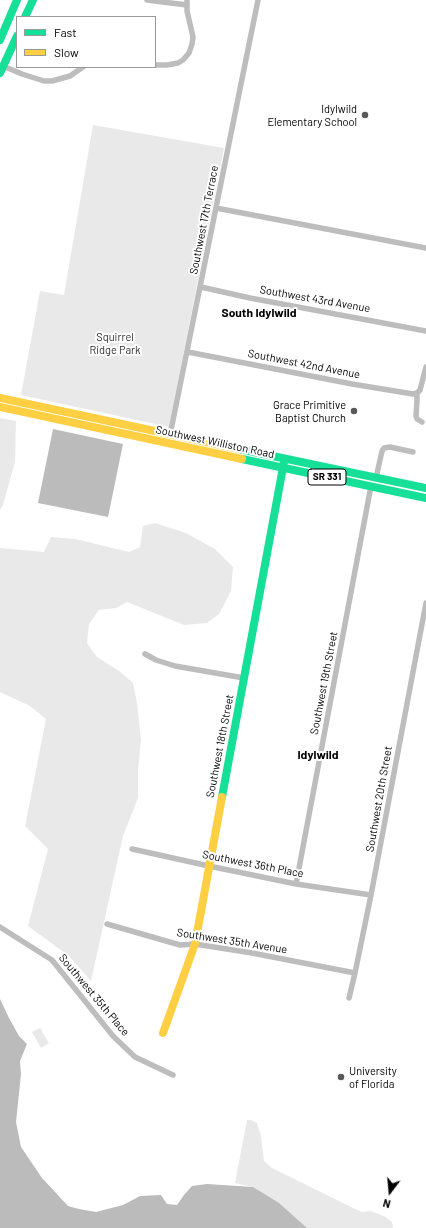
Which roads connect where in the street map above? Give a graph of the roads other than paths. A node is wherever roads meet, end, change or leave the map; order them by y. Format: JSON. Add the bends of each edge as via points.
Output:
{"nodes":[{"id":1,"x":18,"y":0,"type":"edge"},
{"id":2,"x":33,"y":0,"type":"edge"},
{"id":3,"x":147,"y":0,"type":"edge"},
{"id":4,"x":258,"y":0,"type":"edge"},
{"id":5,"x":187,"y":3,"type":"edge"},
{"id":6,"x":25,"y":16,"type":"edge"},
{"id":7,"x":16,"y":38,"type":"edge"},
{"id":8,"x":0,"y":40,"type":"edge"},
{"id":9,"x":156,"y":64,"type":"edge"},
{"id":10,"x":1,"y":68,"type":"edge"},
{"id":11,"x":82,"y":68,"type":"edge"},
{"id":12,"x":216,"y":208,"type":"junction"},
{"id":13,"x":426,"y":248,"type":"edge"},
{"id":14,"x":200,"y":287,"type":"junction"},
{"id":15,"x":426,"y":331,"type":"edge"},
{"id":16,"x":188,"y":352,"type":"junction"},
{"id":17,"x":426,"y":367,"type":"edge"},
{"id":18,"x":417,"y":393,"type":"junction"},
{"id":19,"x":0,"y":398,"type":"edge"},
{"id":20,"x":24,"y":403,"type":"junction"},
{"id":21,"x":0,"y":407,"type":"edge"},
{"id":22,"x":23,"y":412,"type":"junction"},
{"id":23,"x":422,"y":422,"type":"dead end"},
{"id":24,"x":170,"y":434,"type":"junction"},
{"id":25,"x":168,"y":443,"type":"junction"},
{"id":26,"x":413,"y":452,"type":"dead end"},
{"id":27,"x":285,"y":458,"type":"junction"},
{"id":28,"x":283,"y":467,"type":"junction"},
{"id":29,"x":376,"y":478,"type":"junction"},
{"id":30,"x":371,"y":486,"type":"junction"},
{"id":31,"x":426,"y":488,"type":"edge"},
{"id":32,"x":426,"y":498,"type":"edge"},
{"id":33,"x":426,"y":603,"type":"edge"},
{"id":34,"x":145,"y":654,"type":"dead end"},
{"id":35,"x":244,"y":678,"type":"junction"},
{"id":36,"x":132,"y":849,"type":"dead end"},
{"id":37,"x":209,"y":866,"type":"junction"},
{"id":38,"x":296,"y":884,"type":"junction"},
{"id":39,"x":371,"y":895,"type":"junction"},
{"id":40,"x":107,"y":924,"type":"dead end"},
{"id":41,"x":0,"y":927,"type":"edge"},
{"id":42,"x":195,"y":944,"type":"junction"},
{"id":43,"x":355,"y":972,"type":"junction"},
{"id":44,"x":348,"y":998,"type":"dead end"},
{"id":45,"x":162,"y":1033,"type":"dead end"},
{"id":46,"x":173,"y":1075,"type":"dead end"}],
"edges":[{"from":1,"to":8,"type":"main road"},
{"from":2,"to":6,"type":"main road"},
{"from":3,"to":5,"type":"street"},
{"from":4,"to":12,"type":"street","name":"Southwest 17th Terrace"},
{"from":5,"to":9,"type":"street","via":[[187,16],[193,37],[187,56],[178,63]]},
{"from":7,"to":10,"type":"main road"},
{"from":10,"to":11,"type":"street","via":[[44,81],[70,76]]},
{"from":12,"to":13,"type":"street"},
{"from":12,"to":14,"type":"street","name":"Southwest 17th Terrace"},
{"from":14,"to":15,"type":"street","name":"Southwest 43rd Avenue"},
{"from":14,"to":16,"type":"street","name":"Southwest 17th Terrace"},
{"from":16,"to":18,"type":"street","name":"Southwest 42nd Avenue","via":[[344,382]]},
{"from":16,"to":24,"type":"street","name":"Southwest 17th Terrace"},
{"from":17,"to":18,"type":"street"},
{"from":18,"to":23,"type":"street","via":[[416,416]]},
{"from":19,"to":20,"type":"main road","name":"Southwest Williston Road","number":"SR 331"},
{"from":20,"to":22,"type":"main road"},
{"from":20,"to":24,"type":"main road","name":"Southwest Williston Road","number":"SR 331"},
{"from":21,"to":22,"type":"main road","name":"Southwest Williston Road","number":"SR 331"},
{"from":22,"to":25,"type":"main road","name":"Southwest Williston Road","number":"SR 331"},
{"from":24,"to":25,"type":"street","name":"Southwest 17th Terrace"},
{"from":24,"to":27,"type":"main road","name":"Southwest Williston Road","number":"SR 331"},
{"from":25,"to":28,"type":"main road","name":"Southwest Williston Road","number":"SR 331"},
{"from":26,"to":29,"type":"street","via":[[384,448]]},
{"from":27,"to":28,"type":"main road","name":"Southwest 18th Street"},
{"from":27,"to":29,"type":"main road","name":"Southwest Williston Road","number":"SR 331"},
{"from":28,"to":30,"type":"main road","name":"Southwest Williston Road","number":"SR 331"},
{"from":28,"to":35,"type":"main road","name":"Southwest 18th Street"},
{"from":29,"to":31,"type":"main road","name":"Southwest Williston Road","number":"SR 331"},
{"from":30,"to":32,"type":"main road","name":"Southwest Williston Road","number":"SR 331"},
{"from":30,"to":38,"type":"street","name":"Southwest 19th Street"},
{"from":33,"to":39,"type":"street","name":"Southwest 20th Street"},
{"from":34,"to":35,"type":"street","via":[[175,666]]},
{"from":35,"to":37,"type":"main road","name":"Southwest 18th Street"},
{"from":36,"to":37,"type":"street","name":"Southwest 36th Place"},
{"from":37,"to":38,"type":"street","name":"Southwest 36th Place"},
{"from":37,"to":42,"type":"main road","name":"Southwest 18th Street"},
{"from":38,"to":39,"type":"street","name":"Southwest 36th Place"},
{"from":39,"to":43,"type":"street","name":"Southwest 20th Street"},
{"from":40,"to":42,"type":"street","name":"Southwest 35th Avenue","via":[[180,945]]},
{"from":41,"to":46,"type":"street","name":"Southwest 35th Place","via":[[52,960],[113,1036],[135,1057]]},
{"from":42,"to":43,"type":"street","name":"Southwest 35th Avenue"},
{"from":42,"to":45,"type":"main road","name":"Southwest 18th Street"},
{"from":43,"to":44,"type":"street","name":"Southwest 20th Street"}]}
